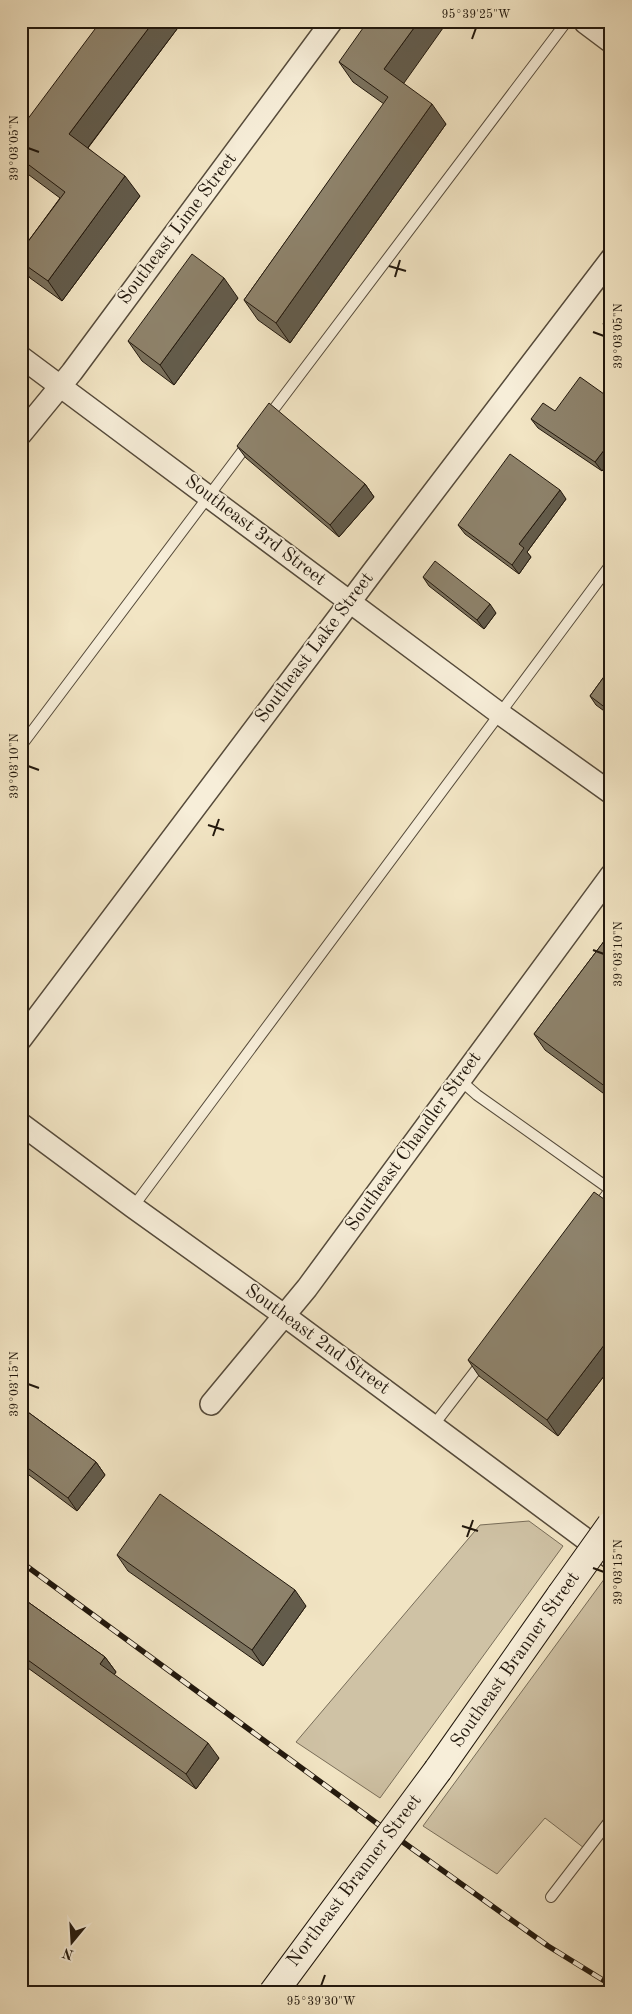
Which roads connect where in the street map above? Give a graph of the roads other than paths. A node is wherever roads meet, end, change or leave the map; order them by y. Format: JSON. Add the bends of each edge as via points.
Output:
{"nodes":[{"id":1,"x":332,"y":21,"type":"edge"},
{"id":2,"x":567,"y":21,"type":"edge"},
{"id":3,"x":587,"y":21,"type":"edge"},
{"id":4,"x":611,"y":39,"type":"edge"},
{"id":5,"x":611,"y":259,"type":"edge"},
{"id":6,"x":21,"y":357,"type":"edge"},
{"id":7,"x":60,"y":386,"type":"junction"},
{"id":8,"x":21,"y":434,"type":"edge"},
{"id":9,"x":208,"y":496,"type":"junction"},
{"id":10,"x":611,"y":564,"type":"edge"},
{"id":11,"x":350,"y":602,"type":"junction"},
{"id":12,"x":499,"y":713,"type":"junction"},
{"id":13,"x":21,"y":746,"type":"edge"},
{"id":14,"x":611,"y":793,"type":"edge"},
{"id":15,"x":611,"y":875,"type":"edge"},
{"id":16,"x":21,"y":1039,"type":"edge"},
{"id":17,"x":460,"y":1080,"type":"junction"},
{"id":18,"x":21,"y":1124,"type":"edge"},
{"id":19,"x":611,"y":1190,"type":"edge"},
{"id":20,"x":133,"y":1207,"type":"junction"},
{"id":21,"x":592,"y":1214,"type":"edge"},
{"id":22,"x":285,"y":1316,"type":"junction"},
{"id":23,"x":489,"y":1353,"type":"edge"},
{"id":24,"x":211,"y":1404,"type":"dead end"},
{"id":25,"x":433,"y":1426,"type":"junction"},
{"id":26,"x":611,"y":1525,"type":"edge"},
{"id":27,"x":611,"y":1558,"type":"edge"},
{"id":28,"x":438,"y":1770,"type":"joint"},
{"id":29,"x":611,"y":1819,"type":"edge"},
{"id":30,"x":551,"y":1897,"type":"dead end"},
{"id":31,"x":273,"y":1993,"type":"edge"}],
"edges":[{"from":1,"to":7,"type":"street","name":"Southeast Lime Street"},
{"from":2,"to":9,"type":"lane"},
{"from":3,"to":4,"type":"street"},
{"from":5,"to":11,"type":"street","name":"Southeast Lake Street"},
{"from":6,"to":7,"type":"street","name":"Southeast 3rd Street"},
{"from":7,"to":8,"type":"street","name":"Southeast Lime Street"},
{"from":7,"to":9,"type":"street","name":"Southeast 3rd Street"},
{"from":9,"to":11,"type":"street","name":"Southeast 3rd Street"},
{"from":9,"to":13,"type":"lane"},
{"from":10,"to":12,"type":"lane"},
{"from":11,"to":12,"type":"street","name":"Southeast 3rd Street"},
{"from":11,"to":16,"type":"street","name":"Southeast Lake Street"},
{"from":12,"to":14,"type":"street","name":"Southeast 3rd Street"},
{"from":12,"to":20,"type":"lane"},
{"from":15,"to":17,"type":"street","name":"Southeast Chandler Street"},
{"from":17,"to":19,"type":"lane"},
{"from":17,"to":22,"type":"street","name":"Southeast Chandler Street"},
{"from":18,"to":20,"type":"street","name":"Southeast 2nd Street"},
{"from":19,"to":21,"type":"lane"},
{"from":20,"to":22,"type":"street","name":"Southeast 2nd Street"},
{"from":22,"to":24,"type":"street","name":"Southeast Chandler Street"},
{"from":22,"to":25,"type":"street","name":"Southeast 2nd Street"},
{"from":23,"to":25,"type":"lane"},
{"from":25,"to":27,"type":"street","name":"Southeast 2nd Street"},
{"from":26,"to":28,"type":"main road","name":"Southeast Branner Street","bridge":true},
{"from":28,"to":31,"type":"main road","name":"Northeast Branner Street","bridge":true},
{"from":29,"to":30,"type":"lane"}]}
